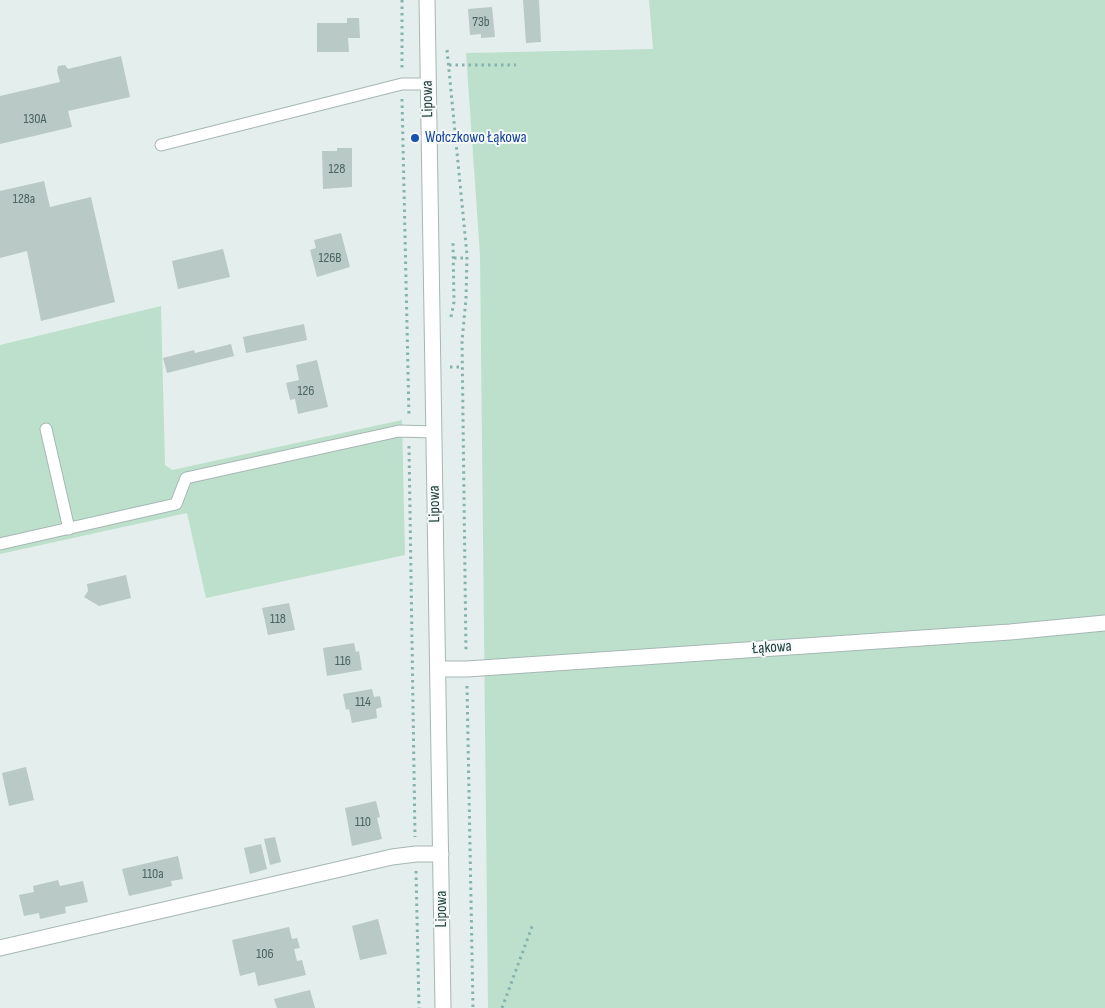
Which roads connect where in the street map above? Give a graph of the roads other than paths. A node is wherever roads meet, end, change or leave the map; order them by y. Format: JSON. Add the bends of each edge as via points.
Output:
{"nodes":[{"id":1,"x":427,"y":0,"type":"edge"},
{"id":2,"x":428,"y":84,"type":"junction"},
{"id":3,"x":161,"y":145,"type":"dead end"},
{"id":4,"x":46,"y":429,"type":"dead end"},
{"id":5,"x":434,"y":432,"type":"junction"},
{"id":6,"x":69,"y":529,"type":"junction"},
{"id":7,"x":0,"y":544,"type":"edge"},
{"id":8,"x":1105,"y":623,"type":"edge"},
{"id":9,"x":438,"y":669,"type":"junction"},
{"id":10,"x":441,"y":854,"type":"junction"},
{"id":11,"x":0,"y":948,"type":"edge"},
{"id":12,"x":443,"y":1008,"type":"edge"}],
"edges":[{"from":1,"to":2,"type":"street","name":"Lipowa"},
{"from":2,"to":3,"type":"lane","via":[[402,84]]},
{"from":2,"to":5,"type":"street","name":"Lipowa"},
{"from":4,"to":6,"type":"lane"},
{"from":5,"to":6,"type":"lane","via":[[399,431],[186,478],[176,504]]},
{"from":5,"to":9,"type":"street","name":"Lipowa"},
{"from":6,"to":7,"type":"lane"},
{"from":8,"to":9,"type":"street","name":"Łąkowa","via":[[1000,633]]},
{"from":9,"to":10,"type":"street","name":"Lipowa"},
{"from":10,"to":11,"type":"street","via":[[392,857]]},
{"from":10,"to":12,"type":"street","name":"Lipowa"}]}
